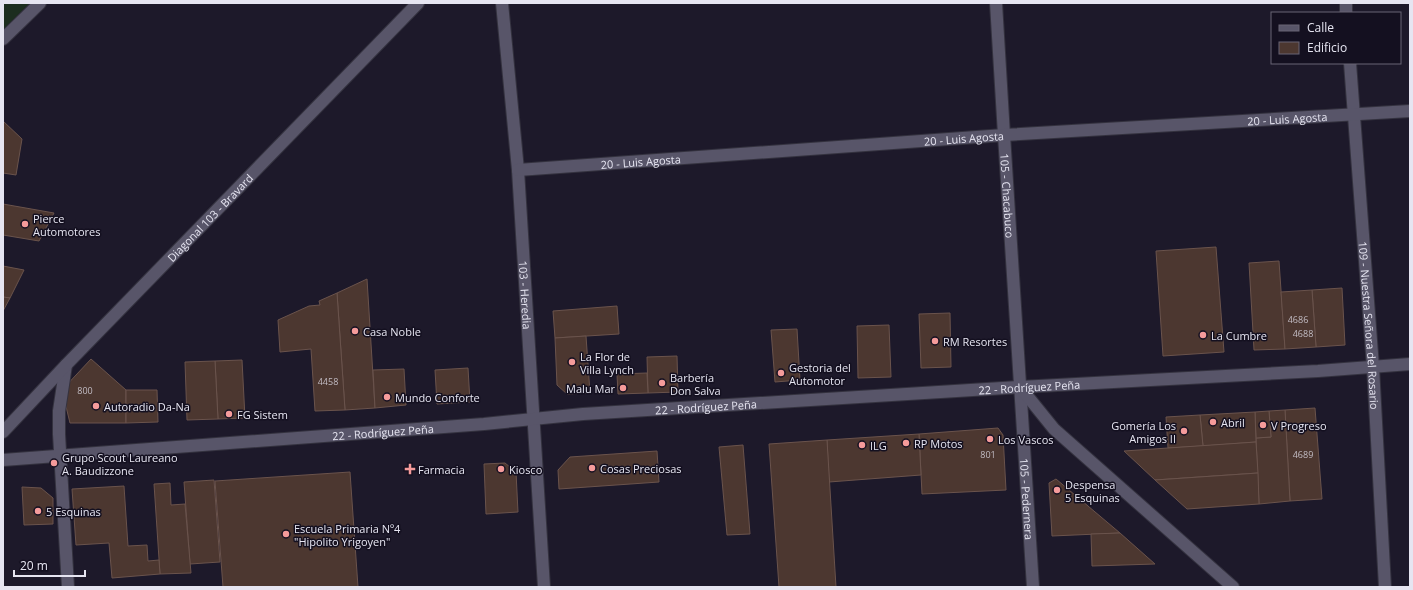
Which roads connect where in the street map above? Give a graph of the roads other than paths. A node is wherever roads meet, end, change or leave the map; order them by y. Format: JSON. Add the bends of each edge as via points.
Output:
{"nodes":[{"id":1,"x":40,"y":3,"type":"edge"},
{"id":2,"x":418,"y":3,"type":"edge"},
{"id":3,"x":502,"y":3,"type":"edge"},
{"id":4,"x":996,"y":3,"type":"edge"},
{"id":5,"x":3,"y":39,"type":"edge"},
{"id":6,"x":1350,"y":64,"type":"edge"},
{"id":7,"x":1410,"y":111,"type":"edge"},
{"id":8,"x":1354,"y":114,"type":"junction"},
{"id":9,"x":1004,"y":135,"type":"junction"},
{"id":10,"x":518,"y":170,"type":"junction"},
{"id":11,"x":1410,"y":364,"type":"edge"},
{"id":12,"x":66,"y":365,"type":"junction"},
{"id":13,"x":1373,"y":367,"type":"junction"},
{"id":14,"x":1020,"y":387,"type":"junction"},
{"id":15,"x":533,"y":418,"type":"junction"},
{"id":16,"x":3,"y":432,"type":"edge"},
{"id":17,"x":60,"y":457,"type":"junction"},
{"id":18,"x":3,"y":460,"type":"edge"},
{"id":19,"x":68,"y":587,"type":"edge"},
{"id":20,"x":544,"y":587,"type":"edge"},
{"id":21,"x":1033,"y":587,"type":"edge"},
{"id":22,"x":1233,"y":587,"type":"edge"},
{"id":23,"x":1385,"y":587,"type":"edge"}],
"edges":[{"from":1,"to":5,"type":"street"},
{"from":2,"to":12,"type":"street","name":"Diagonal 103 - Bravard"},
{"from":3,"to":10,"type":"street","name":"103 - Heredia"},
{"from":4,"to":9,"type":"street","name":"105 - Chacabuco"},
{"from":6,"to":8,"type":"street","name":"109 - Nuestra Señora del Rosario"},
{"from":7,"to":8,"type":"street","name":"20 - Luis Agosta"},
{"from":8,"to":9,"type":"street","name":"20 - Luis Agosta"},
{"from":8,"to":13,"type":"street","name":"109 - Nuestra Señora del Rosario"},
{"from":9,"to":10,"type":"street","name":"20 - Luis Agosta"},
{"from":9,"to":14,"type":"street","name":"105 - Chacabuco"},
{"from":10,"to":15,"type":"street","name":"103 - Heredia"},
{"from":11,"to":13,"type":"street","name":"22 - Rodríguez Peña"},
{"from":12,"to":16,"type":"street","name":"Diagonal 103 - Bravard"},
{"from":12,"to":17,"type":"street","via":[[59,411]]},
{"from":13,"to":14,"type":"street","name":"22 - Rodríguez Peña"},
{"from":13,"to":23,"type":"street","name":"109 - Nuestra Señora del Rosario"},
{"from":14,"to":15,"type":"street","name":"22 - Rodríguez Peña"},
{"from":14,"to":21,"type":"street","name":"105 - Pedernera"},
{"from":14,"to":22,"type":"street","via":[[1054,429]]},
{"from":15,"to":17,"type":"street","name":"22 - Rodríguez Peña"},
{"from":15,"to":20,"type":"street","name":"103 - Heredia"},
{"from":17,"to":18,"type":"street","name":"22 - Rodríguez Peña"},
{"from":17,"to":19,"type":"street"}]}
